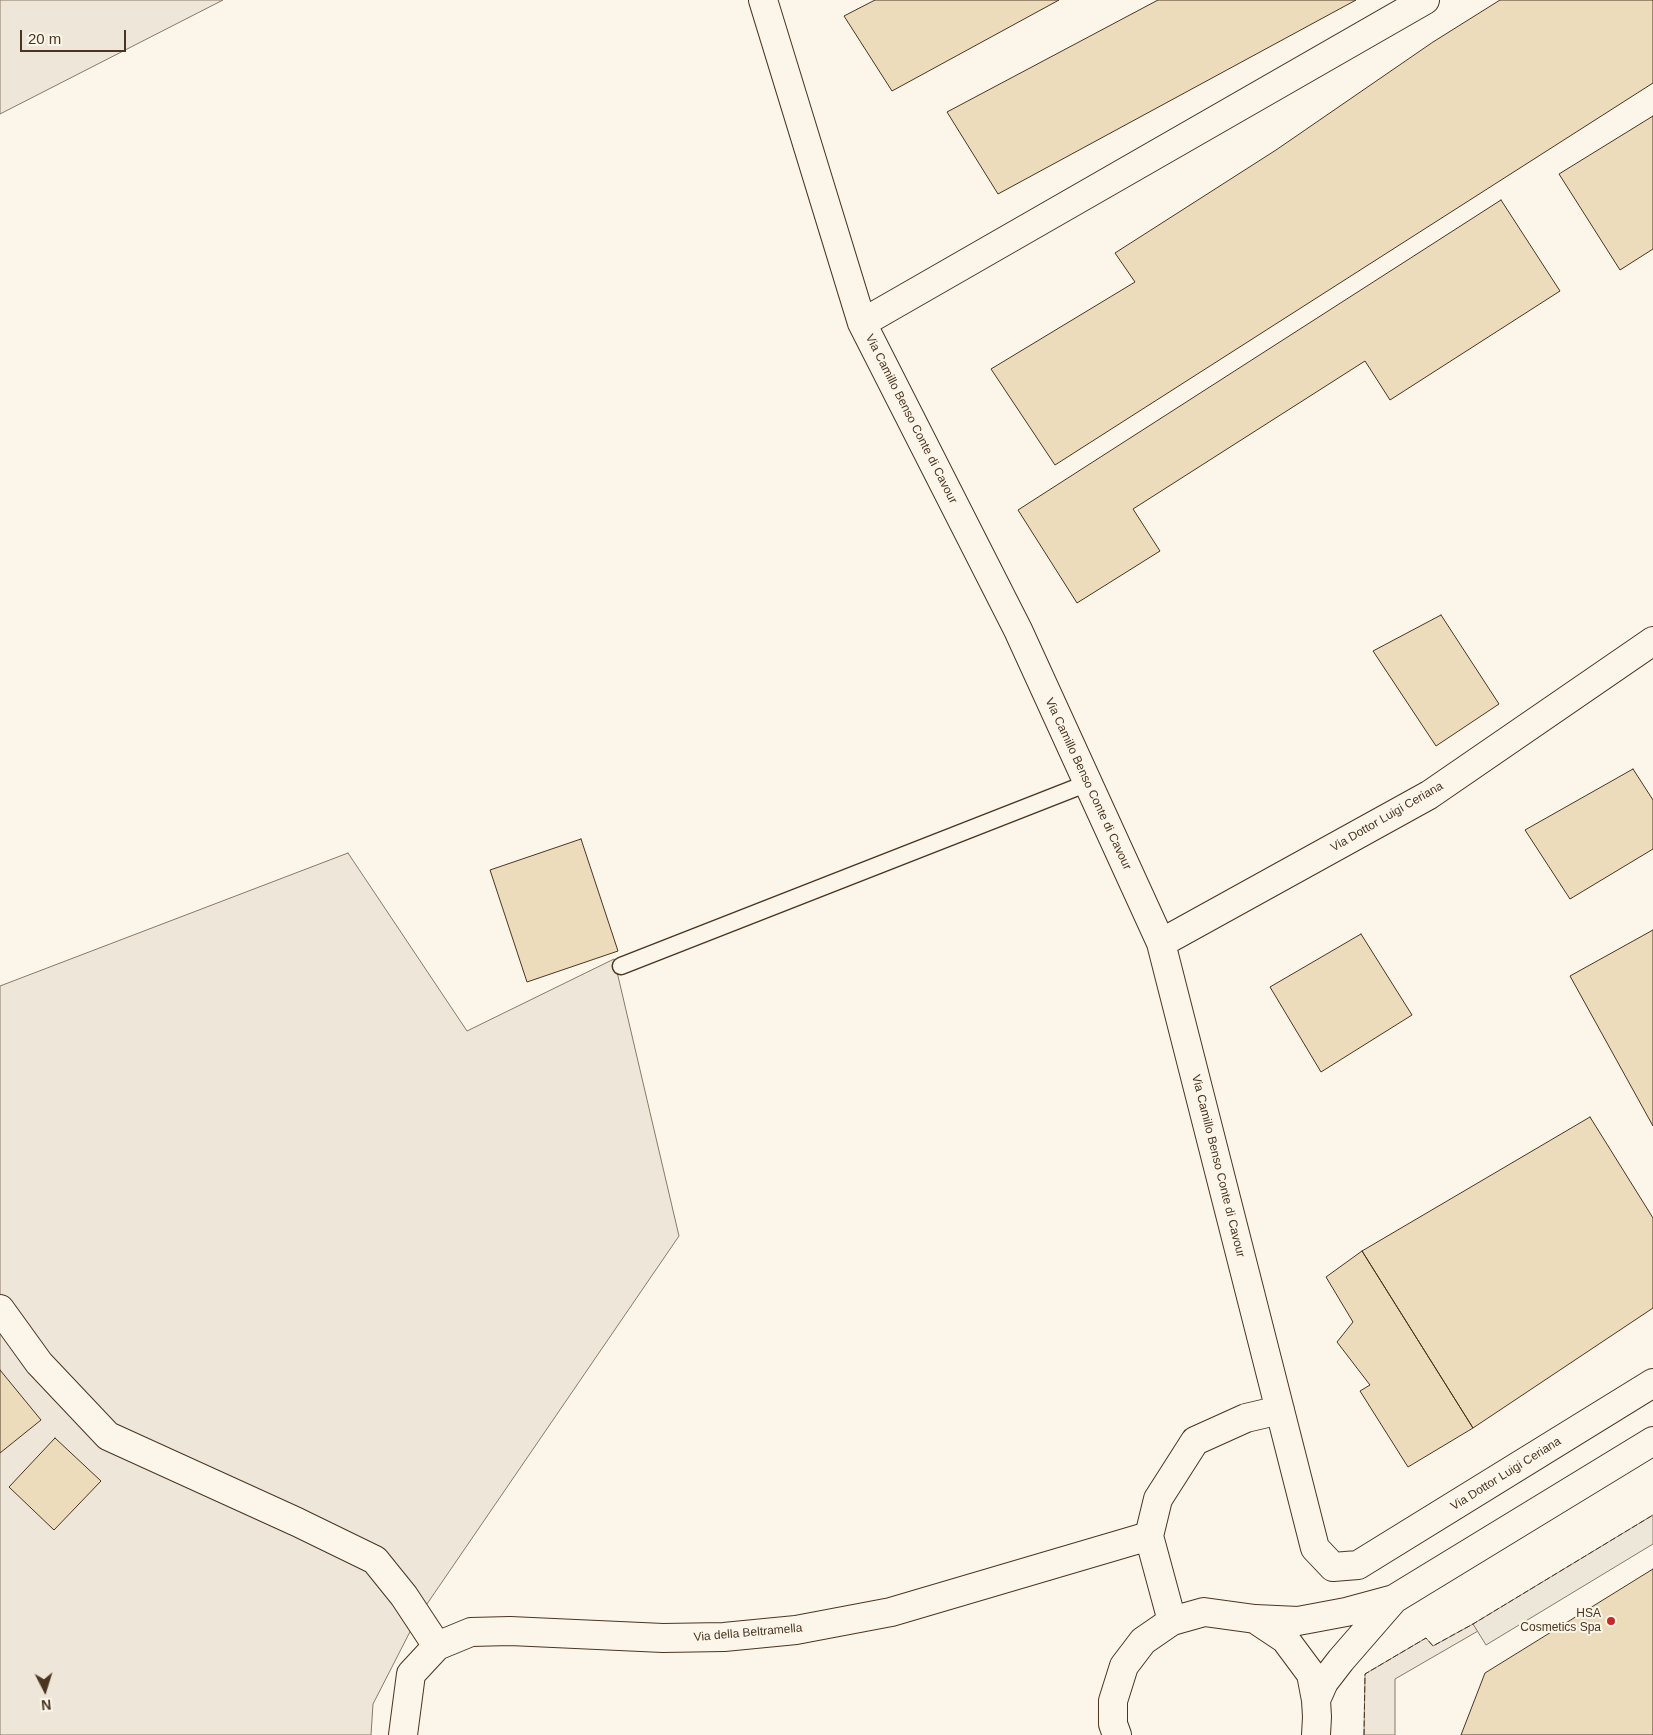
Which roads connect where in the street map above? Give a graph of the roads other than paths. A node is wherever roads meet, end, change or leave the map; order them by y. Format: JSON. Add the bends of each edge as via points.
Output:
{"nodes":[{"id":1,"x":763,"y":0,"type":"edge"},
{"id":2,"x":1425,"y":0,"type":"edge"},
{"id":3,"x":862,"y":323,"type":"junction"},
{"id":4,"x":1653,"y":641,"type":"edge"},
{"id":5,"x":1088,"y":783,"type":"junction"},
{"id":6,"x":1161,"y":943,"type":"junction"},
{"id":7,"x":621,"y":966,"type":"dead end"},
{"id":8,"x":0,"y":1309,"type":"edge"},
{"id":9,"x":1653,"y":1383,"type":"edge"},
{"id":10,"x":1280,"y":1410,"type":"junction"},
{"id":11,"x":1653,"y":1441,"type":"edge"},
{"id":12,"x":1149,"y":1536,"type":"junction"},
{"id":13,"x":1358,"y":1565,"type":"joint"},
{"id":14,"x":1394,"y":1599,"type":"junction"},
{"id":15,"x":1255,"y":1619,"type":"junction"},
{"id":16,"x":1172,"y":1621,"type":"junction"},
{"id":17,"x":437,"y":1646,"type":"junction"},
{"id":18,"x":1316,"y":1700,"type":"junction"},
{"id":19,"x":1316,"y":1734,"type":"edge"},
{"id":20,"x":403,"y":1735,"type":"edge"},
{"id":21,"x":1117,"y":1735,"type":"edge"}],
"edges":[{"from":1,"to":3,"type":"street","name":"Via Camillo Benso Conte di Cavour"},
{"from":2,"to":3,"type":"street"},
{"from":3,"to":5,"type":"street","name":"Via Camillo Benso Conte di Cavour","via":[[1018,630]]},
{"from":4,"to":6,"type":"street","name":"Via Dottor Luigi Ceriana","via":[[1429,795]]},
{"from":5,"to":6,"type":"street","name":"Via Camillo Benso Conte di Cavour"},
{"from":5,"to":7,"type":"lane"},
{"from":6,"to":10,"type":"street","name":"Via Camillo Benso Conte di Cavour"},
{"from":8,"to":17,"type":"street","via":[[39,1363],[108,1436],[375,1560]]},
{"from":9,"to":13,"type":"street","name":"Via Dottor Luigi Ceriana"},
{"from":10,"to":12,"type":"street","via":[[1246,1418],[1195,1442],[1158,1499]]},
{"from":10,"to":13,"type":"street","name":"Via Camillo Benso Conte di Cavour","via":[[1315,1548],[1333,1567]]},
{"from":11,"to":14,"type":"street"},
{"from":12,"to":16,"type":"street"},
{"from":12,"to":17,"type":"street","name":"Via della Beltramella","via":[[891,1612],[796,1630],[724,1637],[663,1638],[471,1632]]},
{"from":14,"to":15,"type":"street","via":[[1298,1621]]},
{"from":14,"to":18,"type":"street","via":[[1324,1682]]},
{"from":15,"to":16,"type":"street","via":[[1204,1612]]},
{"from":15,"to":18,"type":"street","via":[[1285,1639],[1311,1674]]},
{"from":16,"to":21,"type":"street","via":[[1143,1641],[1124,1666],[1114,1701],[1113,1724]]},
{"from":17,"to":20,"type":"street","name":"Via della Beltramella","via":[[411,1674]]},
{"from":18,"to":19,"type":"street"}]}
